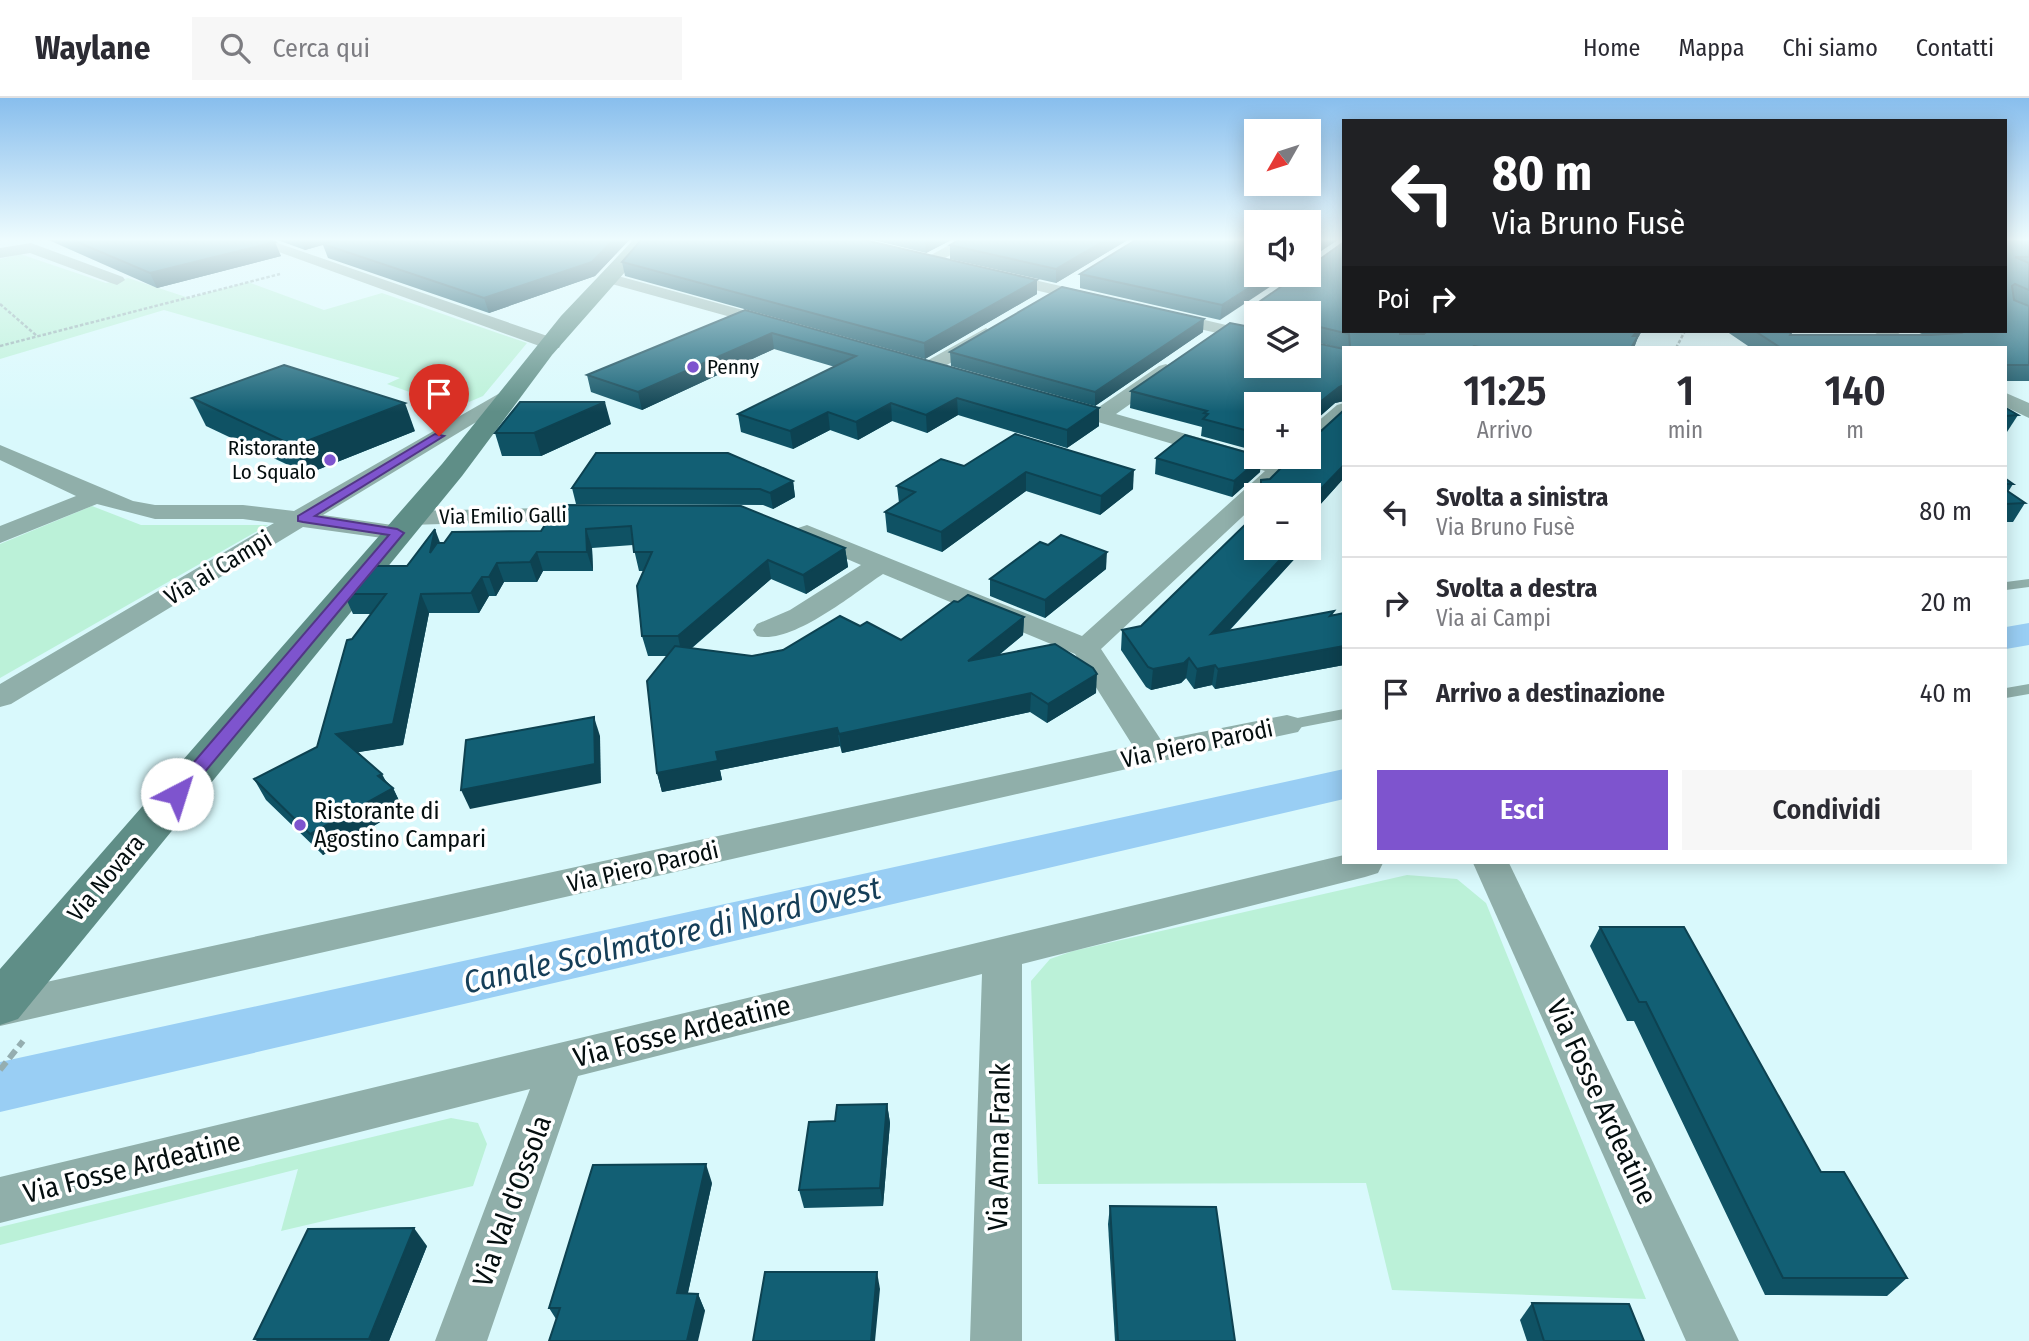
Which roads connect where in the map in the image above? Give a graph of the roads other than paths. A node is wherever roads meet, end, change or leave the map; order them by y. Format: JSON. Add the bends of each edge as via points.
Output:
{"nodes":[{"id":1,"x":422,"y":296,"type":"edge"},
{"id":2,"x":592,"y":296,"type":"edge"},
{"id":3,"x":672,"y":296,"type":"edge"},
{"id":4,"x":1051,"y":296,"type":"edge"},
{"id":5,"x":1081,"y":296,"type":"edge"},
{"id":6,"x":1111,"y":303,"type":"edge"},
{"id":7,"x":1038,"y":304,"type":"edge"},
{"id":8,"x":1149,"y":312,"type":"edge"},
{"id":9,"x":1244,"y":316,"type":"edge"},
{"id":10,"x":1002,"y":325,"type":"edge"},
{"id":11,"x":787,"y":328,"type":"edge"},
{"id":12,"x":1225,"y":330,"type":"junction"},
{"id":13,"x":1423,"y":333,"type":"edge"},
{"id":14,"x":1885,"y":333,"type":"edge"},
{"id":15,"x":1244,"y":334,"type":"edge"},
{"id":16,"x":552,"y":344,"type":"junction"},
{"id":17,"x":1204,"y":344,"type":"edge"},
{"id":18,"x":1409,"y":346,"type":"edge"},
{"id":19,"x":1910,"y":346,"type":"edge"},
{"id":20,"x":1183,"y":359,"type":"edge"},
{"id":21,"x":956,"y":375,"type":"edge"},
{"id":22,"x":507,"y":395,"type":"junction"},
{"id":23,"x":1034,"y":397,"type":"edge"},
{"id":24,"x":2007,"y":400,"type":"edge"},
{"id":25,"x":1342,"y":411,"type":"edge"},
{"id":26,"x":2029,"y":412,"type":"edge"},
{"id":27,"x":1100,"y":416,"type":"junction"},
{"id":28,"x":1321,"y":431,"type":"edge"},
{"id":29,"x":1244,"y":451,"type":"edge"},
{"id":30,"x":0,"y":452,"type":"edge"},
{"id":31,"x":1279,"y":469,"type":"edge"},
{"id":32,"x":96,"y":496,"type":"junction"},
{"id":33,"x":614,"y":514,"type":"edge"},
{"id":34,"x":303,"y":518,"type":"junction"},
{"id":35,"x":403,"y":525,"type":"junction"},
{"id":36,"x":786,"y":525,"type":"edge"},
{"id":37,"x":0,"y":535,"type":"edge"},
{"id":38,"x":882,"y":563,"type":"junction"},
{"id":39,"x":2029,"y":583,"type":"edge"},
{"id":40,"x":2007,"y":586,"type":"edge"},
{"id":41,"x":767,"y":630,"type":"dead end"},
{"id":42,"x":1086,"y":648,"type":"junction"},
{"id":43,"x":2029,"y":689,"type":"edge"},
{"id":44,"x":2007,"y":693,"type":"edge"},
{"id":45,"x":0,"y":696,"type":"edge"},
{"id":46,"x":1342,"y":714,"type":"edge"},
{"id":47,"x":1287,"y":725,"type":"joint"},
{"id":48,"x":1153,"y":752,"type":"junction"},
{"id":49,"x":1361,"y":864,"type":"edge"},
{"id":50,"x":1491,"y":864,"type":"edge"},
{"id":51,"x":1002,"y":952,"type":"junction"},
{"id":52,"x":0,"y":1004,"type":"edge"},
{"id":53,"x":0,"y":1009,"type":"edge"},
{"id":54,"x":562,"y":1061,"type":"junction"},
{"id":55,"x":0,"y":1200,"type":"edge"},
{"id":56,"x":461,"y":1341,"type":"edge"},
{"id":57,"x":996,"y":1341,"type":"edge"},
{"id":58,"x":1713,"y":1341,"type":"edge"}],
"edges":[{"from":1,"to":16,"type":"street"},
{"from":2,"to":16,"type":"street","name":"Via Novara"},
{"from":3,"to":11,"type":"street"},
{"from":4,"to":7,"type":"street"},
{"from":5,"to":6,"type":"street"},
{"from":8,"to":12,"type":"street"},
{"from":9,"to":12,"type":"street"},
{"from":10,"to":21,"type":"street","via":[[923,366]]},
{"from":12,"to":15,"type":"street"},
{"from":12,"to":17,"type":"street"},
{"from":13,"to":18,"type":"street"},
{"from":14,"to":19,"type":"street"},
{"from":16,"to":22,"type":"street","name":"Via Novara"},
{"from":20,"to":27,"type":"street"},
{"from":22,"to":34,"type":"street","name":"Via ai Campi"},
{"from":22,"to":35,"type":"street","name":"Via Novara","via":[[452,470]]},
{"from":23,"to":27,"type":"street"},
{"from":24,"to":26,"type":"street"},
{"from":25,"to":28,"type":"street"},
{"from":27,"to":29,"type":"street"},
{"from":30,"to":32,"type":"street","name":"Via Emilio Galli"},
{"from":31,"to":42,"type":"street"},
{"from":32,"to":34,"type":"street","name":"Via Emilio Galli","via":[[155,512],[243,512]]},
{"from":32,"to":37,"type":"street"},
{"from":33,"to":35,"type":"street","name":"Via Emilio Galli"},
{"from":34,"to":35,"type":"street","name":"Via Emilio Galli"},
{"from":34,"to":45,"type":"street","name":"Via ai Campi"},
{"from":35,"to":52,"type":"street","name":"Via Novara"},
{"from":36,"to":38,"type":"street"},
{"from":38,"to":41,"type":"street","via":[[800,616]]},
{"from":38,"to":42,"type":"street"},
{"from":39,"to":40,"type":"lane"},
{"from":42,"to":48,"type":"street"},
{"from":43,"to":44,"type":"lane"},
{"from":46,"to":47,"type":"lane"},
{"from":47,"to":48,"type":"street","name":"Via Piero Parodi"},
{"from":48,"to":53,"type":"street","name":"Via Piero Parodi"},
{"from":49,"to":51,"type":"street","name":"Via Fosse Ardeatine"},
{"from":50,"to":58,"type":"street","name":"Via Fosse Ardeatine"},
{"from":51,"to":54,"type":"street","name":"Via Fosse Ardeatine"},
{"from":51,"to":57,"type":"street","name":"Via Anna Frank"},
{"from":54,"to":55,"type":"street","name":"Via Fosse Ardeatine"},
{"from":54,"to":56,"type":"street","name":"Via Val d'Ossola"}]}
